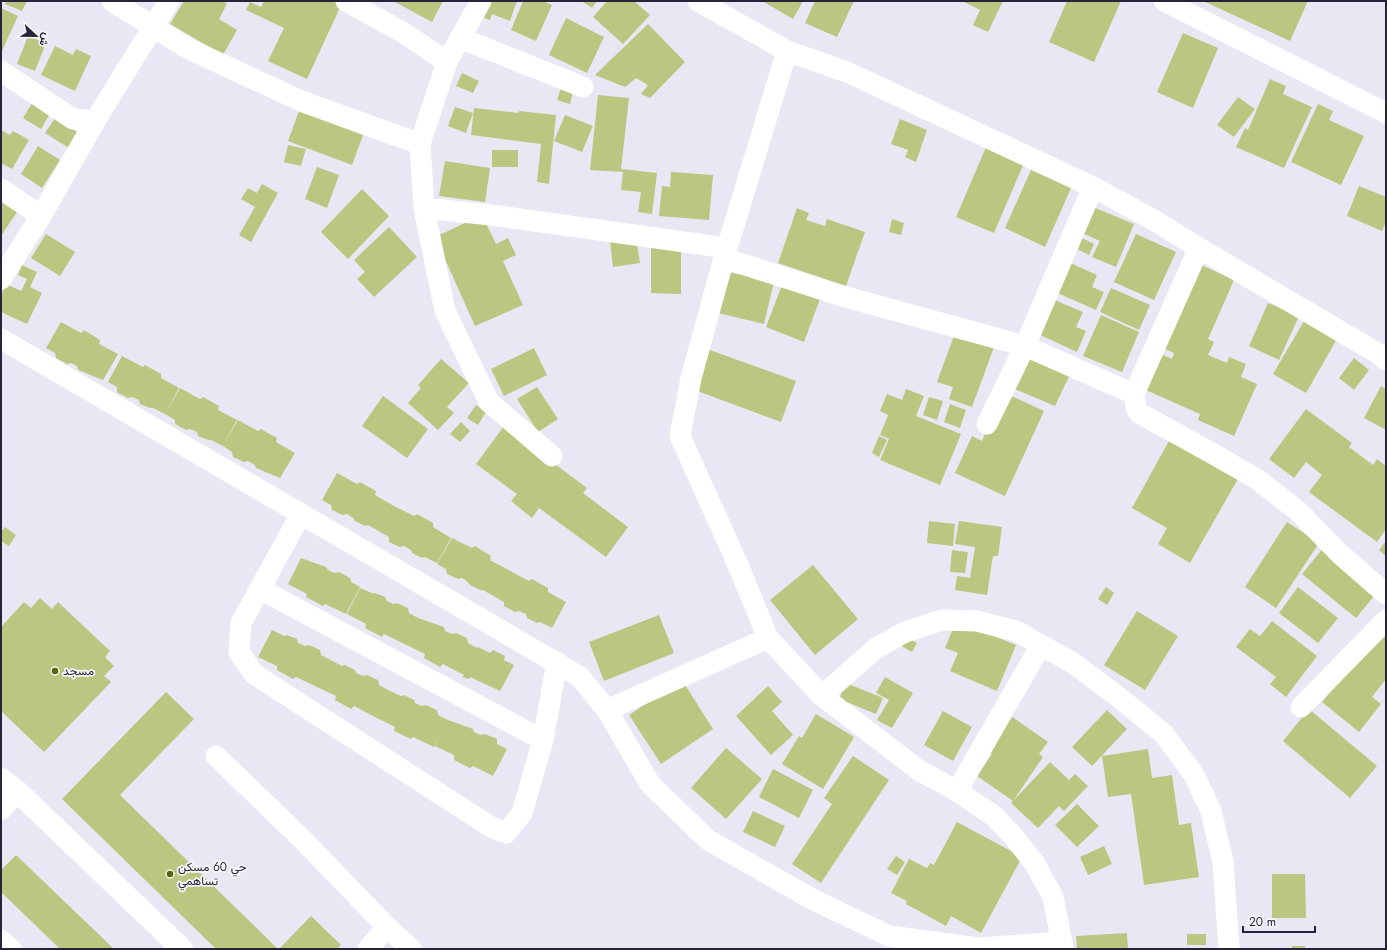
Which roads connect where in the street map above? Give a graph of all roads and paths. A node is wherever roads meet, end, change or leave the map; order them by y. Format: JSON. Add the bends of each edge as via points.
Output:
{"nodes":[{"id":1,"x":112,"y":1,"type":"edge"},
{"id":2,"x":169,"y":1,"type":"edge"},
{"id":3,"x":346,"y":1,"type":"edge"},
{"id":4,"x":481,"y":1,"type":"edge"},
{"id":5,"x":698,"y":1,"type":"edge"},
{"id":6,"x":1164,"y":1,"type":"edge"},
{"id":7,"x":154,"y":26,"type":"junction"},
{"id":8,"x":460,"y":38,"type":"junction"},
{"id":9,"x":787,"y":52,"type":"junction"},
{"id":10,"x":447,"y":62,"type":"junction"},
{"id":11,"x":1,"y":71,"type":"edge"},
{"id":12,"x":583,"y":87,"type":"dead end"},
{"id":13,"x":1386,"y":113,"type":"edge"},
{"id":14,"x":95,"y":121,"type":"junction"},
{"id":15,"x":420,"y":144,"type":"junction"},
{"id":16,"x":1093,"y":187,"type":"junction"},
{"id":17,"x":1,"y":189,"type":"edge"},
{"id":18,"x":424,"y":208,"type":"junction"},
{"id":19,"x":41,"y":216,"type":"junction"},
{"id":20,"x":1199,"y":248,"type":"junction"},
{"id":21,"x":726,"y":253,"type":"junction"},
{"id":22,"x":1,"y":279,"type":"edge"},
{"id":23,"x":1,"y":339,"type":"edge"},
{"id":24,"x":1025,"y":346,"type":"junction"},
{"id":25,"x":1386,"y":360,"type":"edge"},
{"id":26,"x":1134,"y":394,"type":"junction"},
{"id":27,"x":987,"y":424,"type":"dead end"},
{"id":28,"x":552,"y":456,"type":"dead end"},
{"id":29,"x":301,"y":514,"type":"junction"},
{"id":30,"x":260,"y":589,"type":"junction"},
{"id":31,"x":1386,"y":594,"type":"edge"},
{"id":32,"x":1386,"y":620,"type":"edge"},
{"id":33,"x":768,"y":638,"type":"junction"},
{"id":34,"x":1041,"y":645,"type":"junction"},
{"id":35,"x":557,"y":662,"type":"junction"},
{"id":36,"x":822,"y":696,"type":"junction"},
{"id":37,"x":1301,"y":707,"type":"dead end"},
{"id":38,"x":607,"y":710,"type":"junction"},
{"id":39,"x":543,"y":740,"type":"junction"},
{"id":40,"x":216,"y":756,"type":"dead end"},
{"id":41,"x":9,"y":785,"type":"edge"},
{"id":42,"x":956,"y":791,"type":"junction"},
{"id":43,"x":1,"y":810,"type":"edge"},
{"id":44,"x":386,"y":928,"type":"junction"},
{"id":45,"x":1,"y":940,"type":"edge"},
{"id":46,"x":1062,"y":946,"type":"edge"},
{"id":47,"x":11,"y":949,"type":"edge"},
{"id":48,"x":182,"y":949,"type":"edge"},
{"id":49,"x":368,"y":949,"type":"edge"},
{"id":50,"x":412,"y":949,"type":"edge"},
{"id":51,"x":1229,"y":949,"type":"edge"}],
"edges":[{"from":1,"to":7,"type":"street"},
{"from":2,"to":7,"type":"street"},
{"from":3,"to":10,"type":"street","via":[[404,33]]},
{"from":4,"to":8,"type":"street"},
{"from":5,"to":9,"type":"street"},
{"from":6,"to":13,"type":"street"},
{"from":7,"to":14,"type":"street"},
{"from":7,"to":15,"type":"street","via":[[190,49],[301,101]]},
{"from":8,"to":10,"type":"street"},
{"from":8,"to":12,"type":"street"},
{"from":9,"to":16,"type":"street","via":[[847,72]]},
{"from":9,"to":21,"type":"street"},
{"from":10,"to":15,"type":"street"},
{"from":11,"to":14,"type":"street","via":[[74,119]]},
{"from":14,"to":19,"type":"street"},
{"from":15,"to":18,"type":"street"},
{"from":16,"to":20,"type":"street"},
{"from":16,"to":24,"type":"street"},
{"from":17,"to":19,"type":"street"},
{"from":18,"to":21,"type":"street","via":[[499,216]]},
{"from":18,"to":28,"type":"street","via":[[445,311],[489,402]]},
{"from":19,"to":22,"type":"street"},
{"from":20,"to":25,"type":"street"},
{"from":20,"to":26,"type":"street"},
{"from":21,"to":24,"type":"street","via":[[842,296]]},
{"from":21,"to":33,"type":"street","via":[[691,378],[680,436]]},
{"from":23,"to":29,"type":"street"},
{"from":24,"to":26,"type":"street"},
{"from":24,"to":27,"type":"street"},
{"from":26,"to":31,"type":"street","via":[[1139,413],[1256,479],[1300,512],[1340,554]]},
{"from":29,"to":30,"type":"street"},
{"from":29,"to":35,"type":"street"},
{"from":30,"to":39,"type":"street"},
{"from":30,"to":39,"type":"street","via":[[241,624],[239,652],[254,674],[491,827],[506,833],[522,813]]},
{"from":32,"to":37,"type":"street"},
{"from":33,"to":36,"type":"street"},
{"from":33,"to":38,"type":"street"},
{"from":34,"to":36,"type":"street","via":[[1016,631],[977,621],[942,620],[905,632],[875,649]]},
{"from":34,"to":42,"type":"street"},
{"from":34,"to":51,"type":"street","via":[[1073,663],[1164,734],[1194,775],[1211,811],[1223,862]]},
{"from":35,"to":38,"type":"street","via":[[579,676]]},
{"from":35,"to":39,"type":"street"},
{"from":36,"to":42,"type":"street","via":[[920,771]]},
{"from":38,"to":46,"type":"street","via":[[650,784],[708,840],[812,898],[888,936],[979,948]]},
{"from":40,"to":44,"type":"street","via":[[303,840]]},
{"from":41,"to":43,"type":"street"},
{"from":41,"to":48,"type":"street"},
{"from":42,"to":46,"type":"street","via":[[994,816],[1035,864],[1053,897]]},
{"from":44,"to":49,"type":"street"},
{"from":44,"to":50,"type":"street"},
{"from":45,"to":47,"type":"street"}]}
